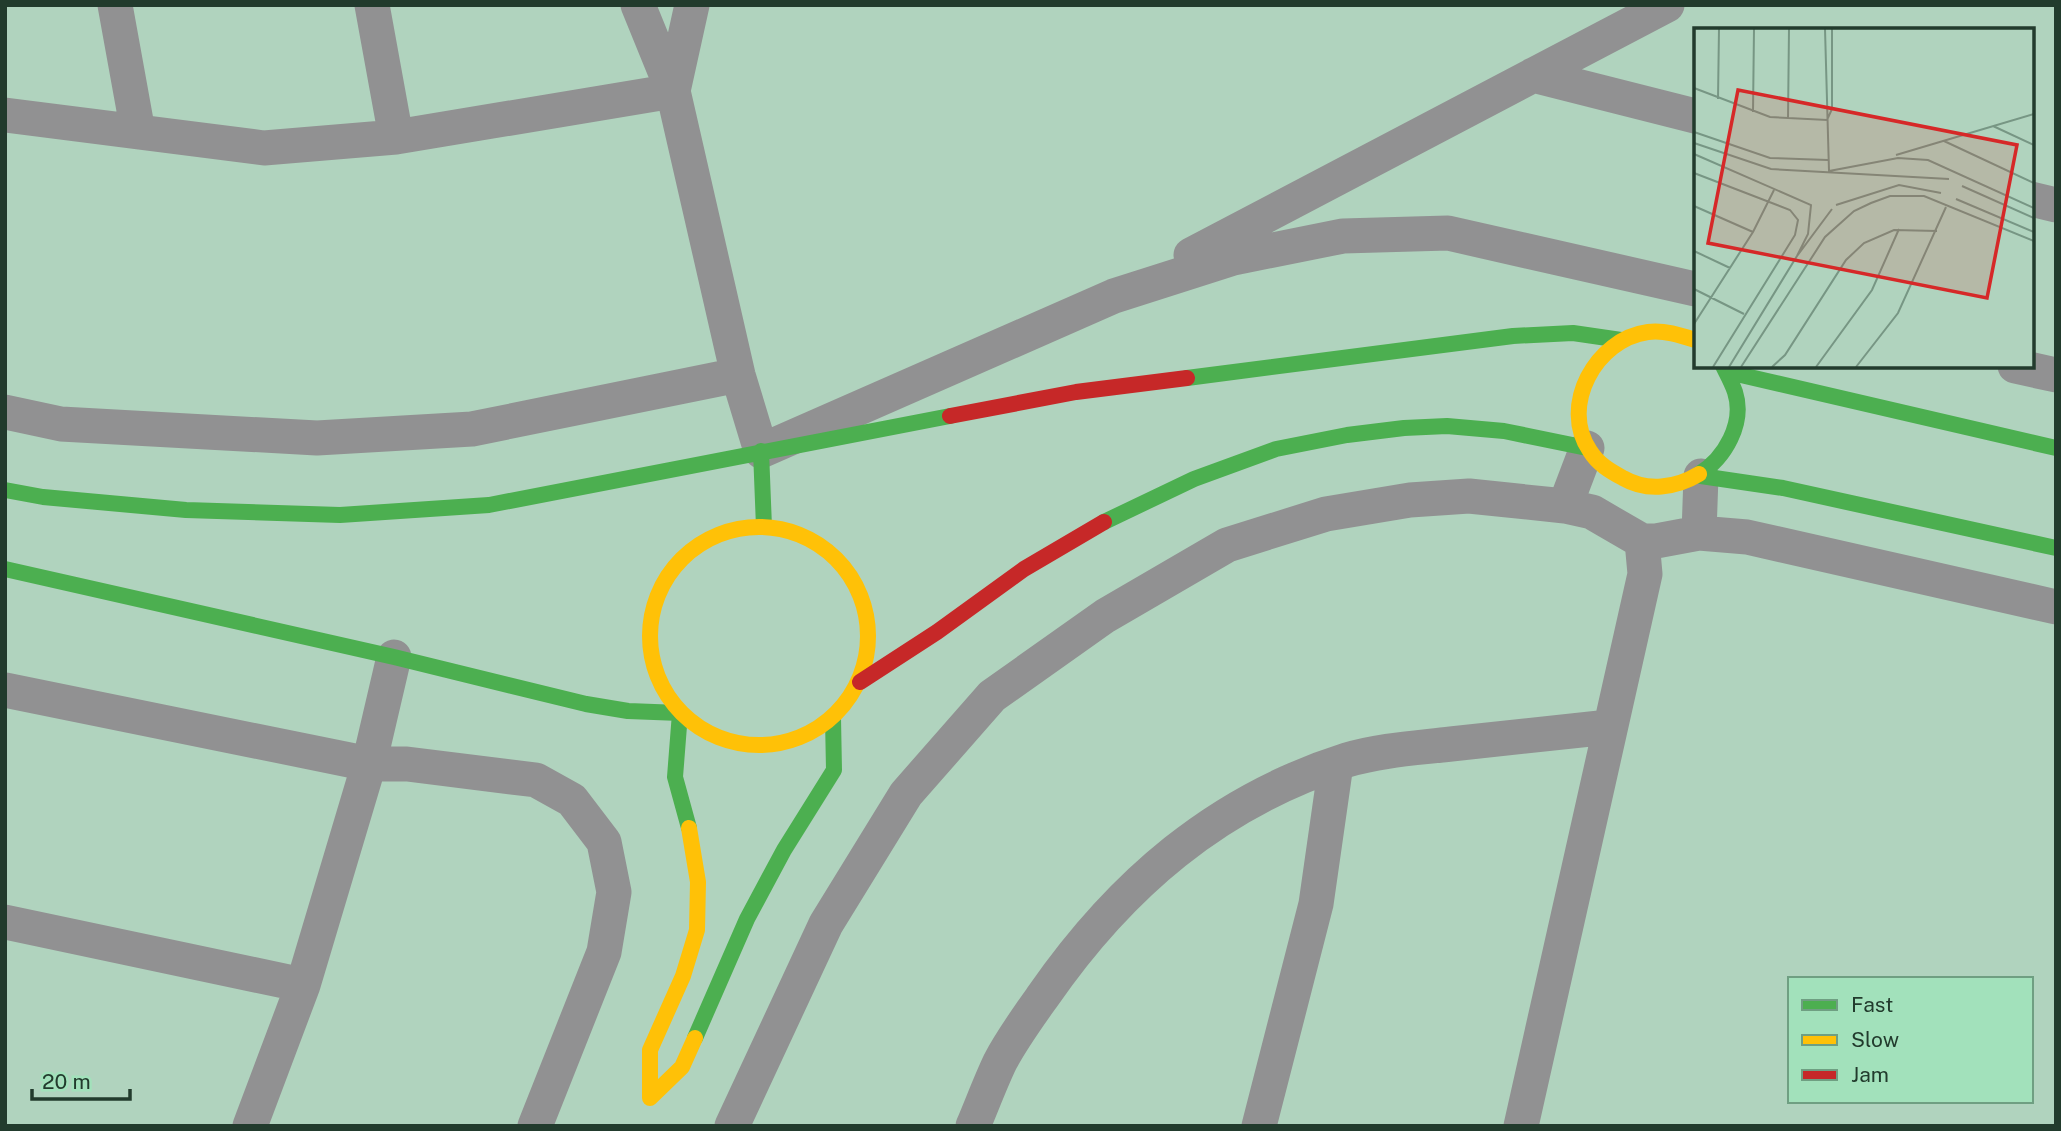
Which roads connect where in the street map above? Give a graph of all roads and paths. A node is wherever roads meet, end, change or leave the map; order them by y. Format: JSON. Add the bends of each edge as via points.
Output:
{"nodes":[{"id":1,"x":115,"y":5,"type":"edge"},
{"id":2,"x":372,"y":5,"type":"edge"},
{"id":3,"x":638,"y":5,"type":"edge"},
{"id":4,"x":692,"y":5,"type":"edge"},
{"id":5,"x":1667,"y":5,"type":"edge"},
{"id":6,"x":1534,"y":75,"type":"junction"},
{"id":7,"x":673,"y":91,"type":"junction"},
{"id":8,"x":5,"y":115,"type":"edge"},
{"id":9,"x":1694,"y":116,"type":"edge"},
{"id":10,"x":138,"y":132,"type":"junction"},
{"id":11,"x":396,"y":137,"type":"junction"},
{"id":12,"x":2033,"y":199,"type":"edge"},
{"id":13,"x":2056,"y":205,"type":"edge"},
{"id":14,"x":1692,"y":288,"type":"edge"},
{"id":15,"x":1114,"y":296,"type":"junction"},
{"id":16,"x":1683,"y":336,"type":"edge"},
{"id":17,"x":1621,"y":340,"type":"junction"},
{"id":18,"x":2024,"y":368,"type":"edge"},
{"id":19,"x":1725,"y":369,"type":"edge"},
{"id":20,"x":738,"y":375,"type":"junction"},
{"id":21,"x":2056,"y":375,"type":"edge"},
{"id":22,"x":5,"y":412,"type":"edge"},
{"id":23,"x":1587,"y":448,"type":"junction"},
{"id":24,"x":2056,"y":448,"type":"edge"},
{"id":25,"x":761,"y":451,"type":"junction"},
{"id":26,"x":1701,"y":476,"type":"junction"},
{"id":27,"x":5,"y":490,"type":"edge"},
{"id":28,"x":1565,"y":506,"type":"junction"},
{"id":29,"x":764,"y":527,"type":"junction"},
{"id":30,"x":1699,"y":533,"type":"junction"},
{"id":31,"x":1642,"y":541,"type":"junction"},
{"id":32,"x":2056,"y":548,"type":"edge"},
{"id":33,"x":5,"y":569,"type":"edge"},
{"id":34,"x":2056,"y":607,"type":"edge"},
{"id":35,"x":394,"y":657,"type":"junction"},
{"id":36,"x":860,"y":682,"type":"junction"},
{"id":37,"x":5,"y":690,"type":"edge"},
{"id":38,"x":680,"y":713,"type":"junction"},
{"id":39,"x":833,"y":718,"type":"junction"},
{"id":40,"x":1609,"y":727,"type":"junction"},
{"id":41,"x":369,"y":764,"type":"junction"},
{"id":42,"x":1336,"y":764,"type":"junction"},
{"id":43,"x":5,"y":922,"type":"edge"},
{"id":44,"x":303,"y":985,"type":"junction"},
{"id":45,"x":650,"y":1098,"type":"junction"},
{"id":46,"x":642,"y":1116,"type":"dead end"},
{"id":47,"x":250,"y":1126,"type":"edge"},
{"id":48,"x":535,"y":1126,"type":"edge"},
{"id":49,"x":732,"y":1126,"type":"edge"},
{"id":50,"x":973,"y":1126,"type":"edge"},
{"id":51,"x":1259,"y":1126,"type":"edge"},
{"id":52,"x":1521,"y":1126,"type":"edge"}],
"edges":[{"from":1,"to":10,"type":"street"},
{"from":2,"to":11,"type":"street"},
{"from":3,"to":7,"type":"street"},
{"from":4,"to":7,"type":"street"},
{"from":5,"to":6,"type":"street"},
{"from":6,"to":9,"type":"street"},
{"from":6,"to":15,"type":"street"},
{"from":7,"to":11,"type":"street"},
{"from":7,"to":20,"type":"street"},
{"from":8,"to":10,"type":"street"},
{"from":10,"to":11,"type":"street","via":[[264,148]]},
{"from":12,"to":13,"type":"street"},
{"from":14,"to":15,"type":"street","via":[[1448,233],[1343,236],[1233,258]]},
{"from":14,"to":16,"type":"street"},
{"from":15,"to":25,"type":"street"},
{"from":16,"to":17,"type":"main road","via":[[1645,332]]},
{"from":17,"to":23,"type":"main road","via":[[1601,355],[1587,375],[1579,400]]},
{"from":17,"to":25,"type":"main road","via":[[1573,333],[1513,336],[1103,389]]},
{"from":18,"to":21,"type":"street"},
{"from":19,"to":24,"type":"main road"},
{"from":19,"to":26,"type":"main road","via":[[1737,407],[1734,434],[1721,458]]},
{"from":20,"to":22,"type":"street","via":[[472,429],[317,438],[61,424]]},
{"from":20,"to":25,"type":"street"},
{"from":23,"to":26,"type":"main road","via":[[1614,475],[1649,488],[1676,486]]},
{"from":23,"to":28,"type":"street"},
{"from":23,"to":36,"type":"main road","via":[[1504,431],[1447,426],[1348,435],[1276,449],[1194,479],[1092,527]]},
{"from":25,"to":27,"type":"main road","via":[[489,505],[340,515],[186,510]]},
{"from":25,"to":29,"type":"main road"},
{"from":26,"to":30,"type":"street"},
{"from":26,"to":32,"type":"main road","via":[[1783,488]]},
{"from":28,"to":31,"type":"street","via":[[1592,512]]},
{"from":28,"to":49,"type":"street","via":[[1469,496],[1410,500],[1326,514],[1227,545],[1105,616],[992,696],[906,794],[825,924]]},
{"from":29,"to":36,"type":"main road","via":[[794,532],[822,546],[844,566],[860,592],[868,622],[868,652]]},
{"from":29,"to":38,"type":"main road","via":[[727,531],[693,548],[668,575],[653,609],[649,646],[659,682]]},
{"from":30,"to":31,"type":"street"},
{"from":30,"to":34,"type":"street","via":[[1747,537]]},
{"from":31,"to":40,"type":"street","via":[[1645,574]]},
{"from":33,"to":35,"type":"main road"},
{"from":35,"to":38,"type":"main road","via":[[586,704]]},
{"from":35,"to":41,"type":"street"},
{"from":36,"to":39,"type":"main road"},
{"from":37,"to":41,"type":"street"},
{"from":38,"to":39,"type":"main road","via":[[707,733],[738,744],[772,746],[805,736]]},
{"from":38,"to":45,"type":"main road","via":[[676,777],[693,844],[697,930],[683,976],[650,1050]]},
{"from":39,"to":45,"type":"main road","via":[[834,770],[747,919],[682,1067]]},
{"from":40,"to":42,"type":"street","via":[[1409,749]]},
{"from":40,"to":52,"type":"street"},
{"from":41,"to":44,"type":"street"},
{"from":41,"to":48,"type":"street","via":[[407,764],[536,780],[572,800],[604,842],[614,892],[604,953]]},
{"from":42,"to":50,"type":"street","via":[[1251,801],[1190,838],[1151,870],[1101,922],[1019,1031]]},
{"from":42,"to":51,"type":"street","via":[[1316,904]]},
{"from":43,"to":44,"type":"street"},
{"from":44,"to":47,"type":"street"},
{"from":45,"to":46,"type":"main road"}]}
